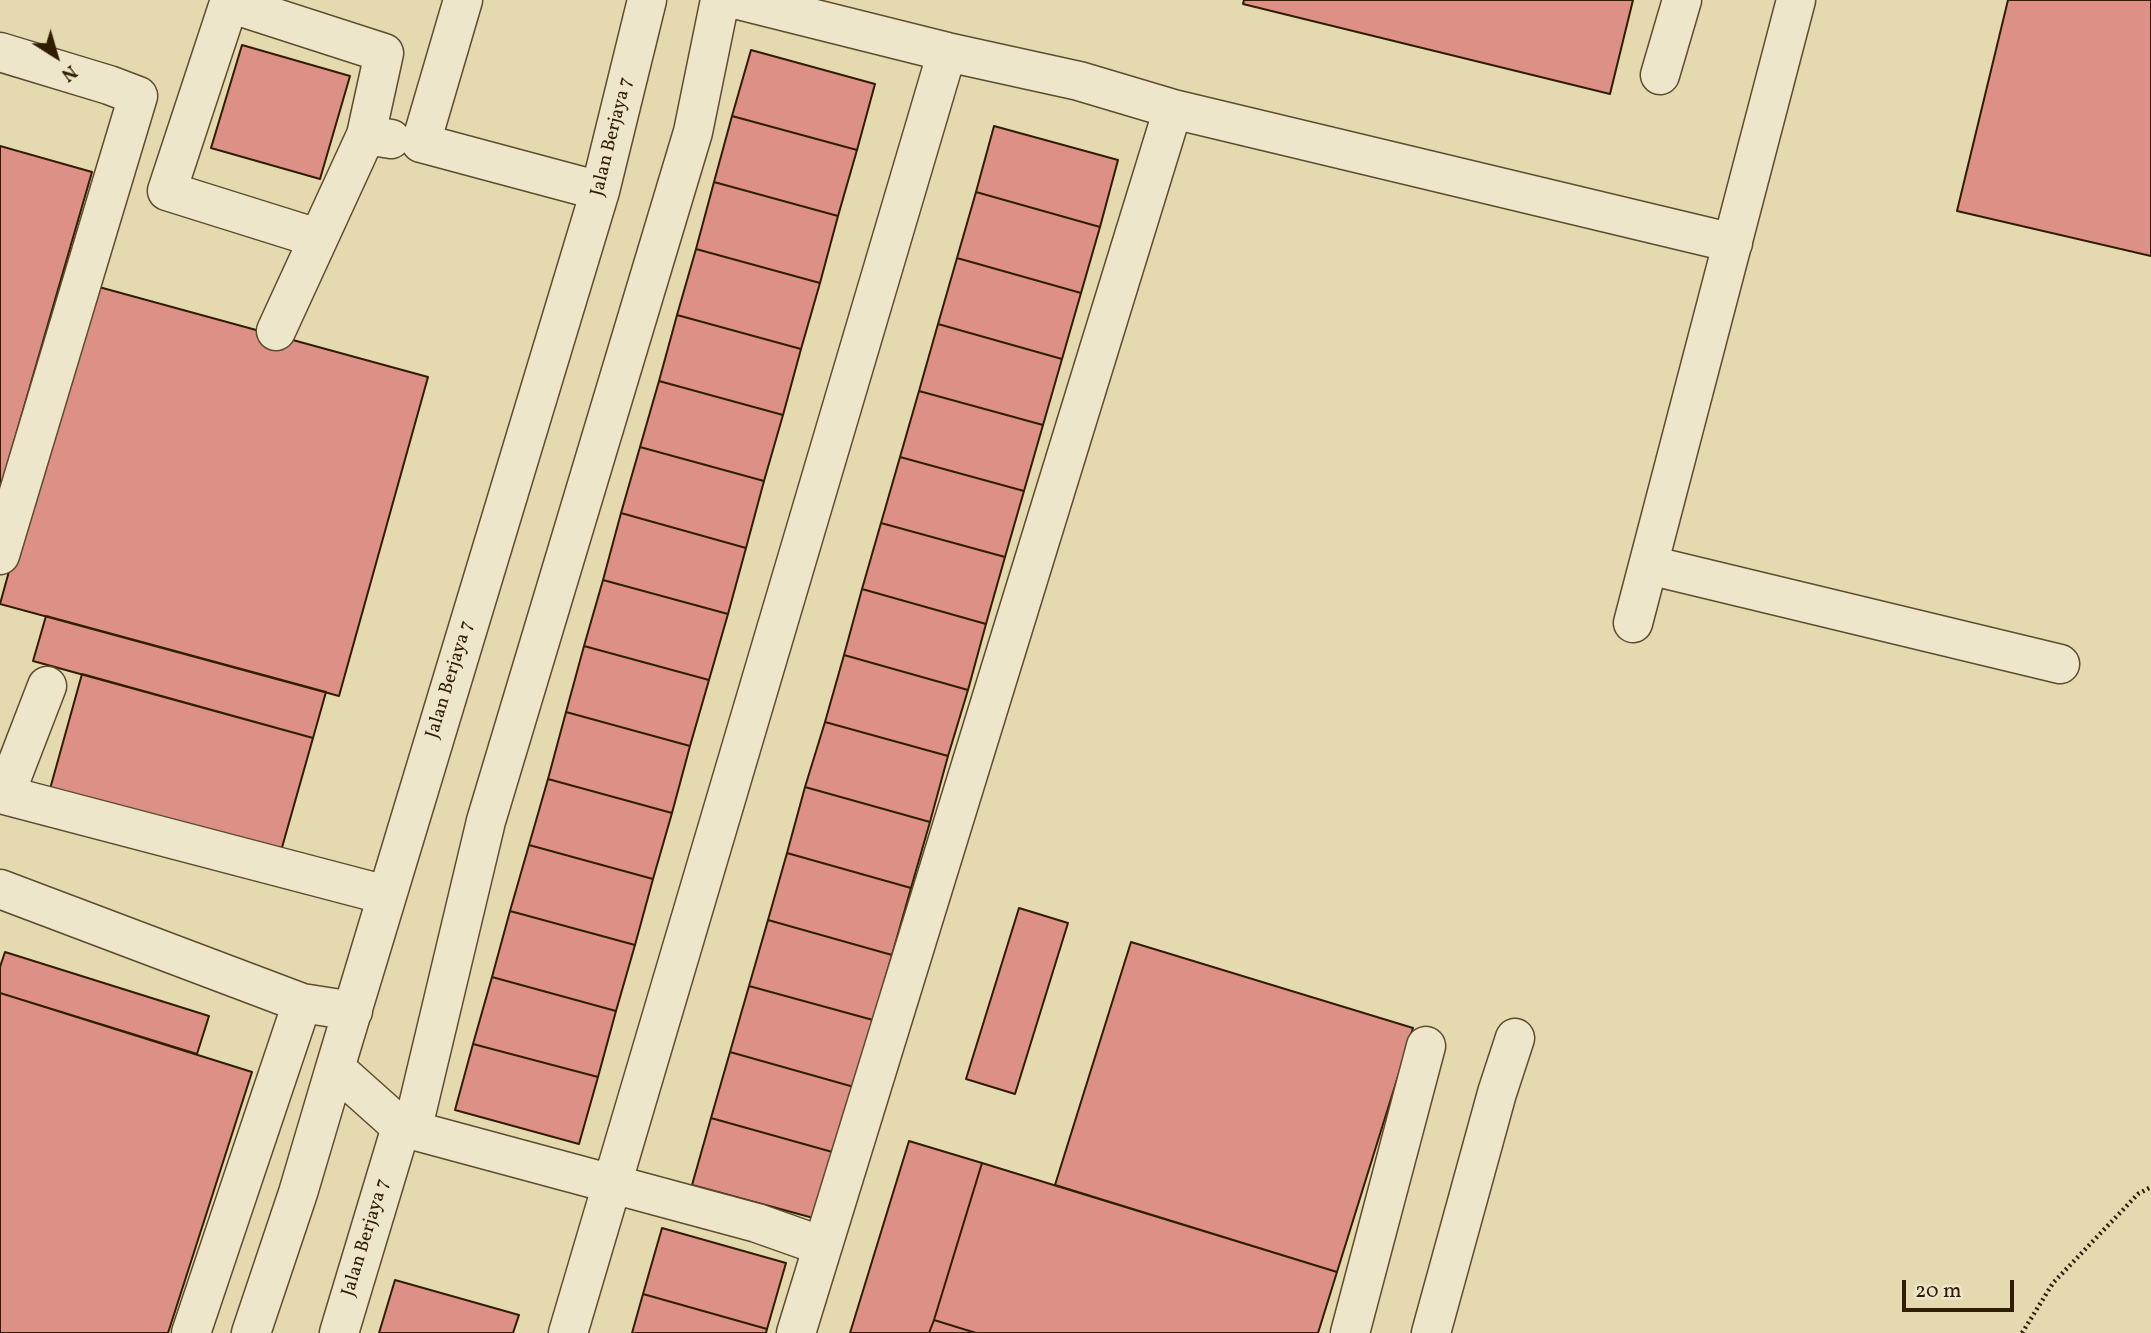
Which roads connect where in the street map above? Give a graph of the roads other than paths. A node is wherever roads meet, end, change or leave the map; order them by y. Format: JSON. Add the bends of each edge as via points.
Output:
{"nodes":[{"id":1,"x":463,"y":0,"type":"edge"},
{"id":2,"x":647,"y":0,"type":"edge"},
{"id":3,"x":720,"y":0,"type":"edge"},
{"id":4,"x":739,"y":0,"type":"edge"},
{"id":5,"x":1682,"y":0,"type":"edge"},
{"id":6,"x":1796,"y":0,"type":"edge"},
{"id":7,"x":0,"y":52,"type":"edge"},
{"id":8,"x":947,"y":52,"type":"junction"},
{"id":9,"x":1660,"y":75,"type":"dead end"},
{"id":10,"x":1173,"y":109,"type":"junction"},
{"id":11,"x":366,"y":135,"type":"junction"},
{"id":12,"x":421,"y":143,"type":"junction"},
{"id":13,"x":600,"y":191,"type":"junction"},
{"id":14,"x":317,"y":238,"type":"junction"},
{"id":15,"x":1733,"y":243,"type":"junction"},
{"id":16,"x":276,"y":331,"type":"dead end"},
{"id":17,"x":0,"y":555,"type":"edge"},
{"id":18,"x":1649,"y":565,"type":"junction"},
{"id":19,"x":1633,"y":623,"type":"dead end"},
{"id":20,"x":2060,"y":664,"type":"dead end"},
{"id":21,"x":47,"y":686,"type":"dead end"},
{"id":22,"x":0,"y":889,"type":"edge"},
{"id":23,"x":386,"y":895,"type":"junction"},
{"id":24,"x":302,"y":1003,"type":"junction"},
{"id":25,"x":353,"y":1011,"type":"junction"},
{"id":26,"x":1515,"y":1038,"type":"dead end"},
{"id":27,"x":1426,"y":1046,"type":"dead end"},
{"id":28,"x":335,"y":1068,"type":"junction"},
{"id":29,"x":406,"y":1129,"type":"junction"},
{"id":30,"x":614,"y":1183,"type":"junction"},
{"id":31,"x":822,"y":1246,"type":"junction"},
{"id":32,"x":191,"y":1333,"type":"edge"},
{"id":33,"x":251,"y":1333,"type":"edge"},
{"id":34,"x":339,"y":1333,"type":"edge"},
{"id":35,"x":568,"y":1333,"type":"edge"},
{"id":36,"x":796,"y":1333,"type":"edge"},
{"id":37,"x":1350,"y":1333,"type":"edge"},
{"id":38,"x":1431,"y":1333,"type":"edge"}],
"edges":[{"from":1,"to":12,"type":"street"},
{"from":2,"to":13,"type":"street","name":"Jalan Berjaya 7"},
{"from":3,"to":29,"type":"street","name":"Jalan Berjaya 7","via":[[693,132],[486,821]]},
{"from":4,"to":8,"type":"street"},
{"from":5,"to":9,"type":"street"},
{"from":6,"to":15,"type":"street"},
{"from":7,"to":17,"type":"street","via":[[138,96]]},
{"from":8,"to":10,"type":"street"},
{"from":8,"to":30,"type":"street"},
{"from":10,"to":15,"type":"street"},
{"from":10,"to":31,"type":"street"},
{"from":11,"to":12,"type":"street"},
{"from":11,"to":14,"type":"street"},
{"from":11,"to":14,"type":"street","via":[[384,53],[229,3],[167,191]]},
{"from":12,"to":13,"type":"street"},
{"from":13,"to":23,"type":"street","name":"Jalan Berjaya 7"},
{"from":14,"to":16,"type":"street"},
{"from":15,"to":18,"type":"street"},
{"from":18,"to":19,"type":"street"},
{"from":18,"to":20,"type":"street"},
{"from":21,"to":23,"type":"street","via":[[5,795]]},
{"from":22,"to":24,"type":"street"},
{"from":23,"to":25,"type":"street","name":"Jalan Berjaya 7"},
{"from":24,"to":25,"type":"street"},
{"from":24,"to":32,"type":"street"},
{"from":25,"to":28,"type":"street","name":"Jalan Berjaya 7"},
{"from":26,"to":38,"type":"street"},
{"from":27,"to":37,"type":"street"},
{"from":28,"to":29,"type":"street"},
{"from":28,"to":33,"type":"street","name":"Jalan Berjaya 7"},
{"from":29,"to":30,"type":"street"},
{"from":29,"to":34,"type":"street","name":"Jalan Berjaya 7"},
{"from":30,"to":31,"type":"street"},
{"from":30,"to":35,"type":"street"},
{"from":31,"to":36,"type":"street"}]}
